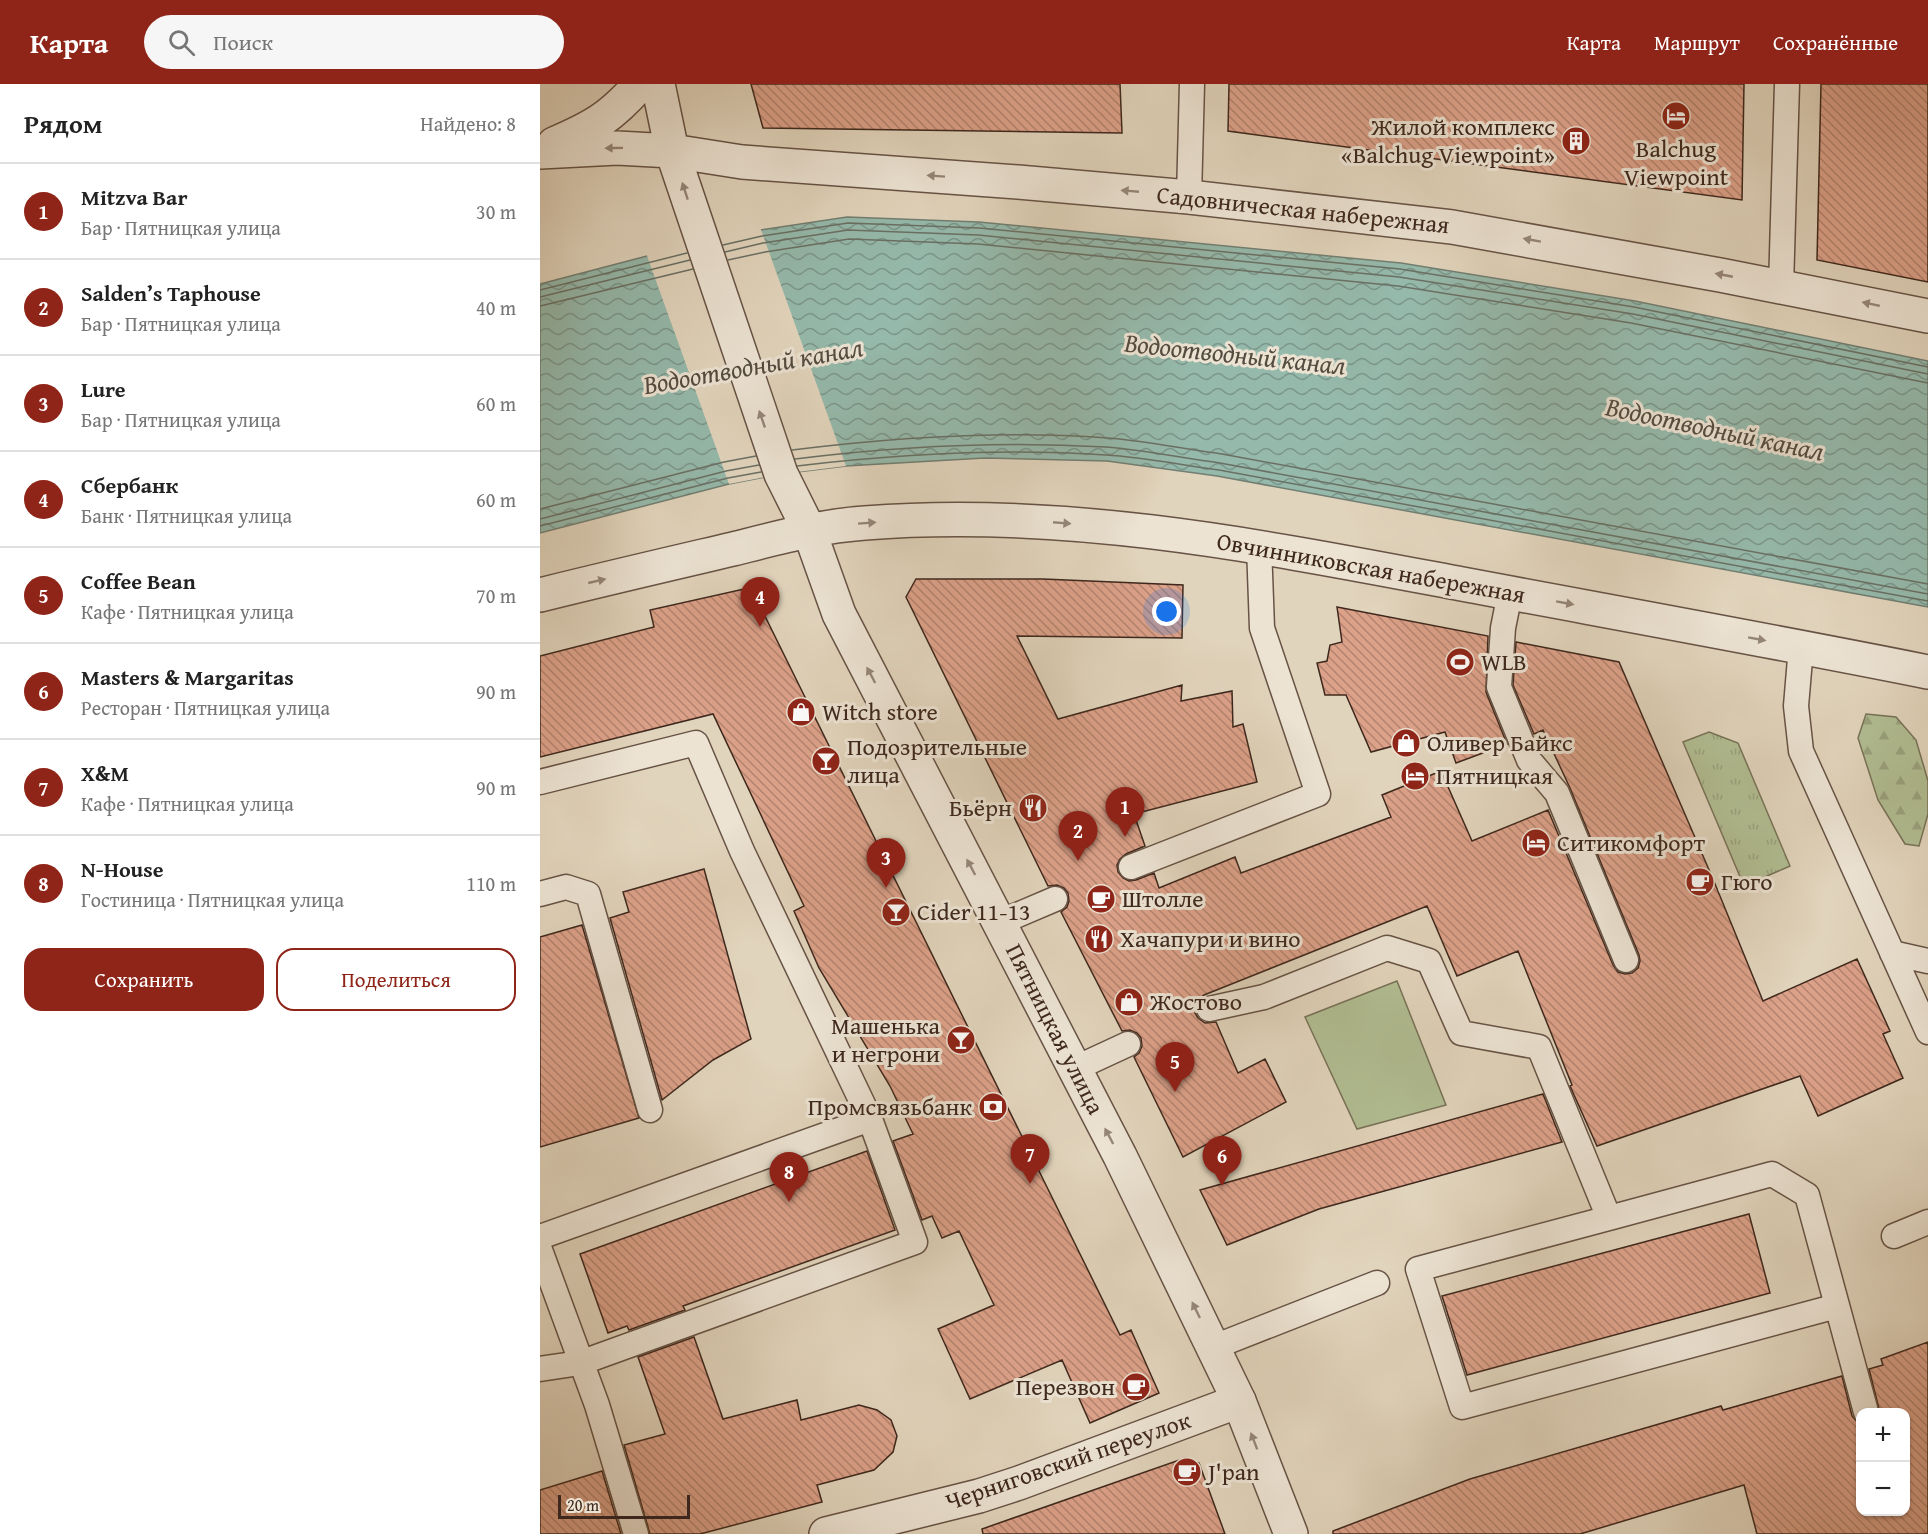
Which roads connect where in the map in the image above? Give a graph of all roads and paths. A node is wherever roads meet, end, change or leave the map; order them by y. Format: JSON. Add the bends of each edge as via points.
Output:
{"nodes":[{"id":1,"x":640,"y":84,"type":"edge"},
{"id":2,"x":658,"y":84,"type":"edge"},
{"id":3,"x":1192,"y":84,"type":"edge"},
{"id":4,"x":1787,"y":84,"type":"edge"},
{"id":5,"x":540,"y":151,"type":"edge"},
{"id":6,"x":672,"y":151,"type":"junction"},
{"id":7,"x":1189,"y":197,"type":"junction"},
{"id":8,"x":1782,"y":287,"type":"junction"},
{"id":9,"x":1928,"y":316,"type":"edge"},
{"id":10,"x":809,"y":530,"type":"junction"},
{"id":11,"x":1259,"y":546,"type":"junction"},
{"id":12,"x":1510,"y":593,"type":"junction"},
{"id":13,"x":540,"y":595,"type":"edge"},
{"id":14,"x":1801,"y":647,"type":"junction"},
{"id":15,"x":1928,"y":672,"type":"edge"},
{"id":16,"x":540,"y":782,"type":"edge"},
{"id":17,"x":1131,"y":867,"type":"dead end"},
{"id":18,"x":540,"y":894,"type":"edge"},
{"id":19,"x":1055,"y":899,"type":"dead end"},
{"id":20,"x":1000,"y":922,"type":"junction"},
{"id":21,"x":1892,"y":953,"type":"junction"},
{"id":22,"x":1626,"y":960,"type":"dead end"},
{"id":23,"x":1928,"y":961,"type":"edge"},
{"id":24,"x":1209,"y":1009,"type":"dead end"},
{"id":25,"x":1928,"y":1032,"type":"edge"},
{"id":26,"x":1128,"y":1044,"type":"dead end"},
{"id":27,"x":1074,"y":1069,"type":"junction"},
{"id":28,"x":650,"y":1110,"type":"dead end"},
{"id":29,"x":870,"y":1119,"type":"junction"},
{"id":30,"x":1609,"y":1218,"type":"junction"},
{"id":31,"x":1928,"y":1222,"type":"edge"},
{"id":32,"x":1894,"y":1236,"type":"dead end"},
{"id":33,"x":540,"y":1238,"type":"edge"},
{"id":34,"x":540,"y":1250,"type":"edge"},
{"id":35,"x":1377,"y":1283,"type":"dead end"},
{"id":36,"x":1837,"y":1306,"type":"junction"},
{"id":37,"x":1214,"y":1347,"type":"junction"},
{"id":38,"x":580,"y":1363,"type":"junction"},
{"id":39,"x":540,"y":1369,"type":"edge"},
{"id":40,"x":1239,"y":1401,"type":"junction"},
{"id":41,"x":1865,"y":1408,"type":"edge"},
{"id":42,"x":636,"y":1534,"type":"edge"},
{"id":43,"x":826,"y":1534,"type":"edge"},
{"id":44,"x":1291,"y":1534,"type":"edge"}],
"edges":[{"from":1,"to":5,"type":"street","via":[[620,107],[591,128]]},
{"from":2,"to":6,"type":"street","name":"Пятницкая улица"},
{"from":3,"to":7,"type":"lane"},
{"from":4,"to":8,"type":"lane"},
{"from":6,"to":5,"type":"street","name":"Садовническая набережная","one_way":true},
{"from":7,"to":6,"type":"street","name":"Садовническая набережная","one_way":true,"via":[[742,162]]},
{"from":10,"to":6,"type":"street","name":"Пятницкая улица","one_way":true,"via":[[781,474]]},
{"from":8,"to":7,"type":"street","name":"Садовническая набережная","one_way":true,"via":[[1452,226]]},
{"from":9,"to":8,"type":"street","name":"Садовническая набережная","one_way":true},
{"from":10,"to":11,"type":"street","name":"Овчинниковская набережная","one_way":true,"via":[[862,523],[999,520],[1141,530]]},
{"from":13,"to":10,"type":"street","name":"Овчинниковская набережная","one_way":true},
{"from":20,"to":10,"type":"street","name":"Пятницкая улица","one_way":true,"via":[[839,614]]},
{"from":11,"to":12,"type":"street","name":"Овчинниковская набережная"},
{"from":11,"to":17,"type":"lane","via":[[1262,627],[1318,794]]},
{"from":12,"to":14,"type":"street","name":"Овчинниковская набережная","one_way":true},
{"from":12,"to":22,"type":"lane","via":[[1499,687],[1529,760],[1557,793]]},
{"from":14,"to":15,"type":"street","name":"Овчинниковская набережная"},
{"from":14,"to":21,"type":"lane","via":[[1796,706],[1801,751]]},
{"from":16,"to":29,"type":"lane","via":[[696,743],[742,851]]},
{"from":18,"to":28,"type":"lane","via":[[566,887],[588,894]]},
{"from":19,"to":20,"type":"lane"},
{"from":20,"to":27,"type":"street","name":"Пятницкая улица"},
{"from":21,"to":23,"type":"lane"},
{"from":21,"to":25,"type":"lane"},
{"from":24,"to":30,"type":"lane","via":[[1264,997],[1387,948],[1429,961],[1461,1033],[1539,1047]]},
{"from":26,"to":27,"type":"lane"},
{"from":37,"to":27,"type":"street","name":"Пятницкая улица","one_way":true},
{"from":29,"to":33,"type":"lane"},
{"from":29,"to":38,"type":"lane","via":[[915,1242]]},
{"from":30,"to":36,"type":"lane","via":[[1772,1174],[1807,1195]]},
{"from":30,"to":36,"type":"lane","via":[[1419,1269],[1462,1407]]},
{"from":31,"to":32,"type":"lane"},
{"from":34,"to":38,"type":"lane"},
{"from":35,"to":37,"type":"lane"},
{"from":36,"to":41,"type":"lane"},
{"from":37,"to":40,"type":"street","name":"Пятницкая улица"},
{"from":38,"to":39,"type":"lane"},
{"from":38,"to":42,"type":"lane","via":[[597,1405]]},
{"from":40,"to":43,"type":"street","name":"Черниговский переулок","via":[[979,1496]]},
{"from":44,"to":40,"type":"street","name":"Пятницкая улица","one_way":true}]}
